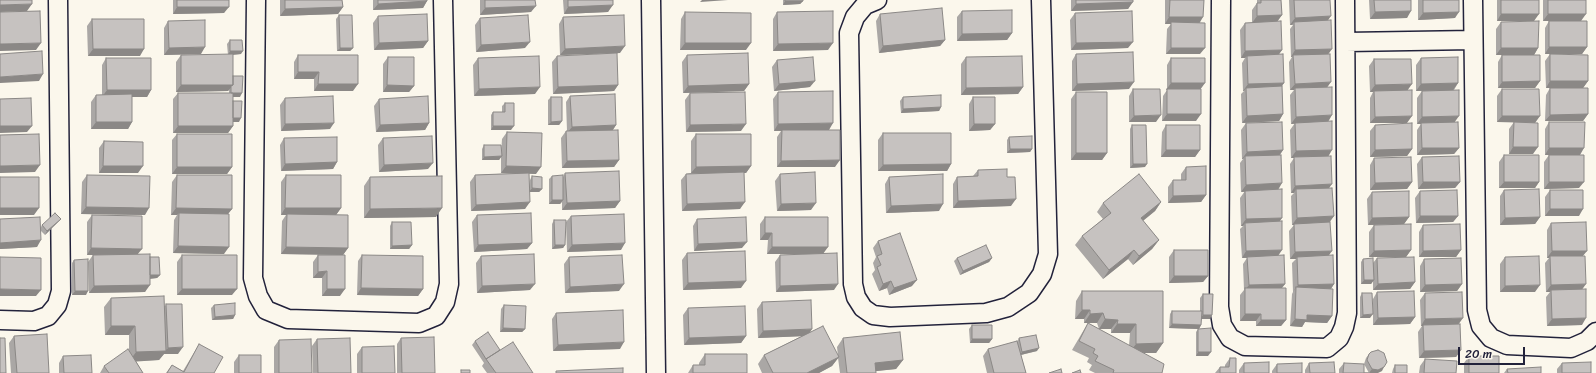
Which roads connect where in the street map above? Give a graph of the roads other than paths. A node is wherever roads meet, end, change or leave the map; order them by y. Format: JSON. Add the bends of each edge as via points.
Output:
{"nodes":[{"id":1,"x":58,"y":0,"type":"edge"},
{"id":2,"x":256,"y":0,"type":"edge"},
{"id":3,"x":443,"y":0,"type":"edge"},
{"id":4,"x":651,"y":0,"type":"edge"},
{"id":5,"x":876,"y":0,"type":"edge"},
{"id":6,"x":1042,"y":0,"type":"edge"},
{"id":7,"x":1221,"y":0,"type":"edge"},
{"id":8,"x":1345,"y":0,"type":"edge"},
{"id":9,"x":1474,"y":0,"type":"edge"},
{"id":10,"x":1473,"y":40,"type":"junction"},
{"id":11,"x":1346,"y":42,"type":"junction"},
{"id":12,"x":0,"y":320,"type":"edge"},
{"id":13,"x":1596,"y":332,"type":"edge"},
{"id":14,"x":656,"y":373,"type":"edge"}],
"edges":[{"from":1,"to":12,"type":"street","via":[[61,290],[57,305],[48,316],[34,321]]},
{"from":2,"to":3,"type":"street","via":[[253,278],[258,296],[266,310],[288,318],[419,323],[436,316],[445,302],[449,284]]},
{"from":4,"to":14,"type":"street"},
{"from":5,"to":6,"type":"street","via":[[865,5],[854,17],[849,33],[853,284],[863,308],[873,315],[890,317],[986,312],[1008,307],[1029,293],[1042,274],[1048,254]]},
{"from":7,"to":11,"type":"street","via":[[1219,307],[1222,325],[1230,338],[1245,346],[1327,348],[1339,338],[1344,327],[1347,313]]},
{"from":8,"to":11,"type":"street"},
{"from":9,"to":10,"type":"street"},
{"from":10,"to":11,"type":"street"},
{"from":10,"to":13,"type":"street","via":[[1477,310],[1481,326],[1491,338],[1507,345],[1521,346],[1572,348],[1587,341]]}]}
